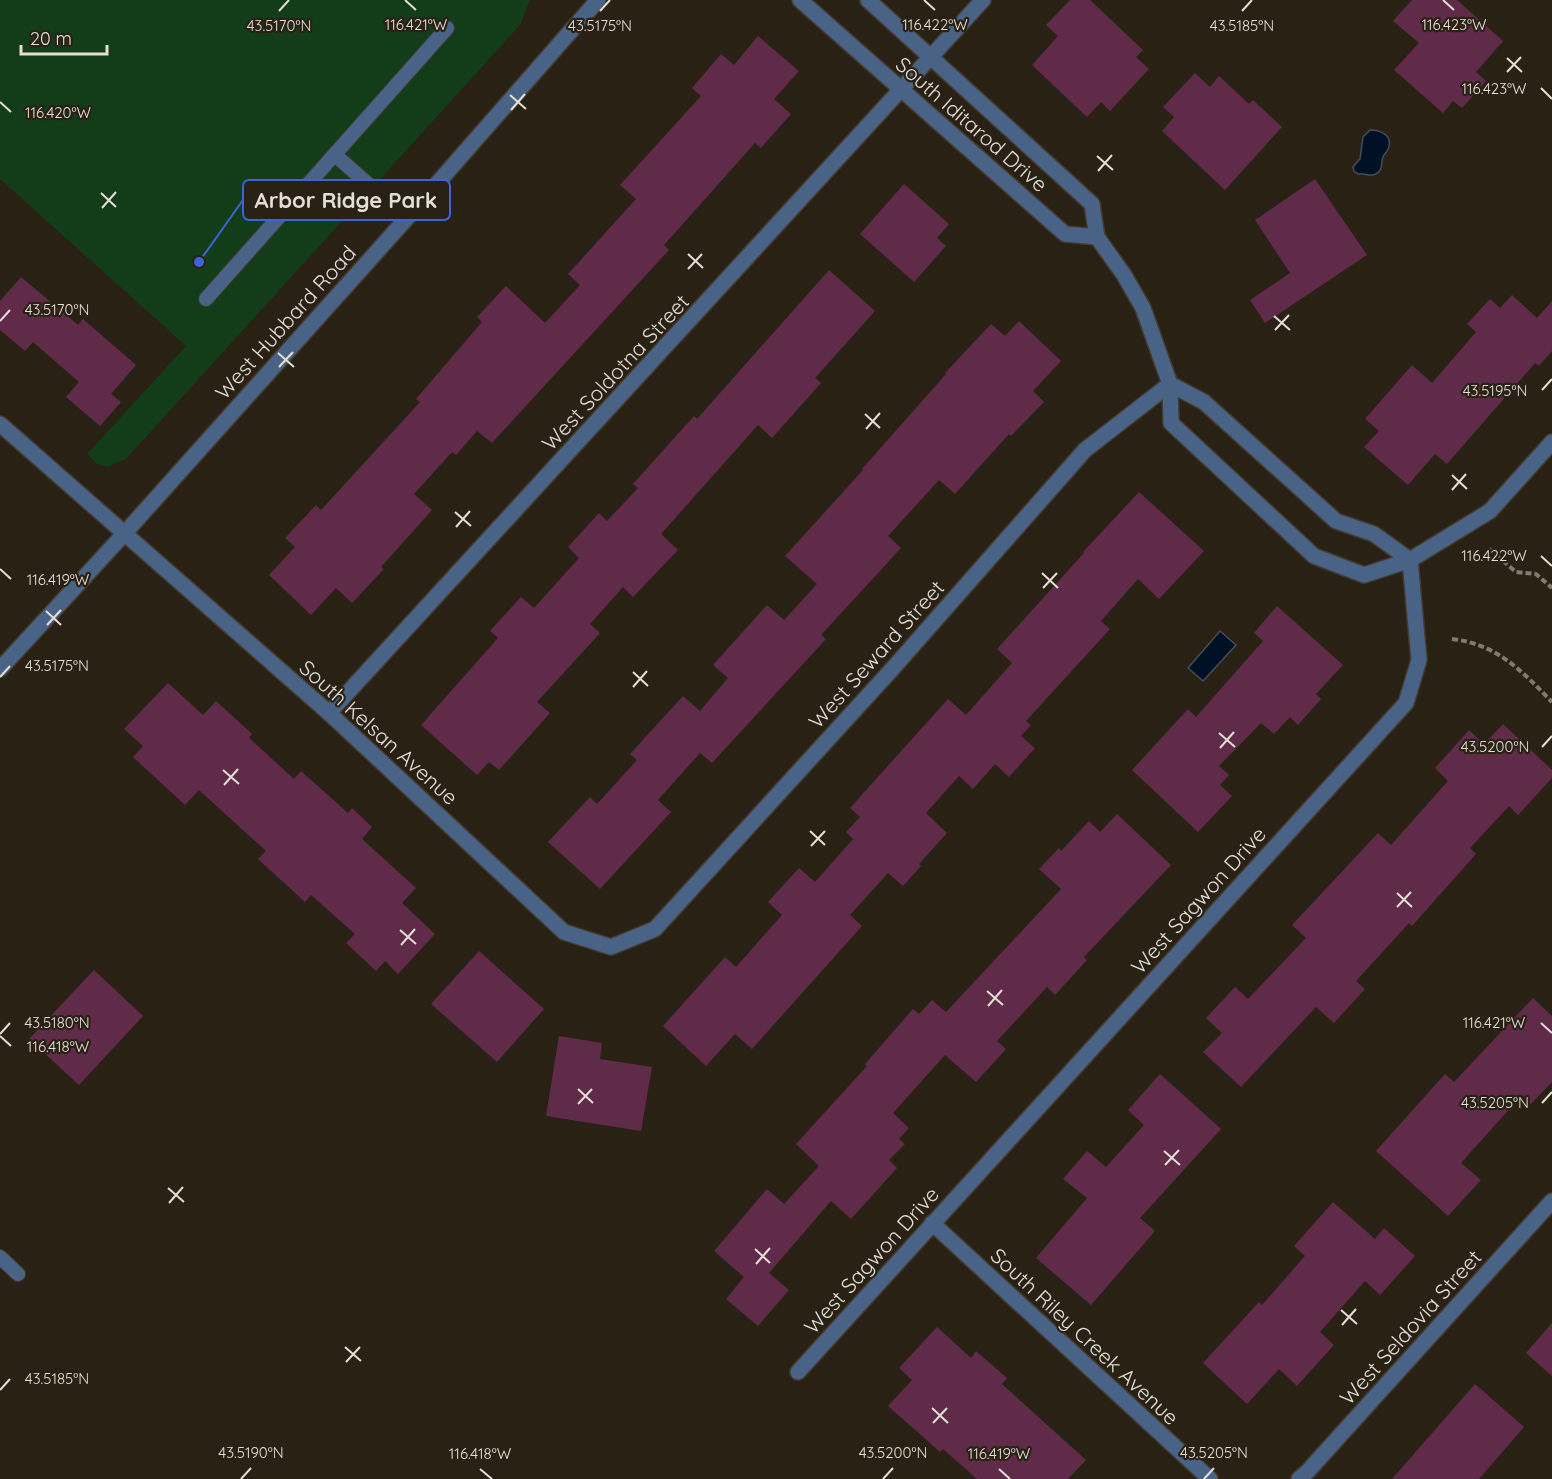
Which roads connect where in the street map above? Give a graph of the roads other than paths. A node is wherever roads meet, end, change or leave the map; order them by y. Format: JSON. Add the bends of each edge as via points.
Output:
{"nodes":[{"id":1,"x":598,"y":0,"type":"edge"},
{"id":2,"x":800,"y":0,"type":"edge"},
{"id":3,"x":868,"y":0,"type":"edge"},
{"id":4,"x":983,"y":0,"type":"edge"},
{"id":5,"x":447,"y":28,"type":"dead end"},
{"id":6,"x":932,"y":58,"type":"junction"},
{"id":7,"x":902,"y":90,"type":"junction"},
{"id":8,"x":335,"y":155,"type":"junction"},
{"id":9,"x":407,"y":218,"type":"junction"},
{"id":10,"x":1097,"y":237,"type":"junction"},
{"id":11,"x":206,"y":299,"type":"dead end"},
{"id":12,"x":1170,"y":384,"type":"junction"},
{"id":13,"x":0,"y":424,"type":"edge"},
{"id":14,"x":1552,"y":442,"type":"edge"},
{"id":15,"x":124,"y":534,"type":"junction"},
{"id":16,"x":1410,"y":560,"type":"junction"},
{"id":17,"x":0,"y":669,"type":"edge"},
{"id":18,"x":329,"y":713,"type":"junction"},
{"id":19,"x":611,"y":947,"type":"joint"},
{"id":20,"x":1552,"y":1201,"type":"edge"},
{"id":21,"x":932,"y":1223,"type":"junction"},
{"id":22,"x":0,"y":1257,"type":"edge"},
{"id":23,"x":18,"y":1274,"type":"dead end"},
{"id":24,"x":798,"y":1372,"type":"dead end"},
{"id":25,"x":1210,"y":1479,"type":"edge"},
{"id":26,"x":1299,"y":1479,"type":"edge"}],
"edges":[{"from":1,"to":9,"type":"street","name":"West Hubbard Road"},
{"from":2,"to":7,"type":"street","name":"South Iditarod Drive"},
{"from":3,"to":6,"type":"street","name":"South Iditarod Drive"},
{"from":4,"to":6,"type":"street","name":"West Soldotna Street"},
{"from":5,"to":8,"type":"lane"},
{"from":6,"to":7,"type":"street","name":"West Soldotna Street"},
{"from":6,"to":10,"type":"street","name":"South Iditarod Drive","via":[[1092,204]]},
{"from":7,"to":10,"type":"street","name":"South Iditarod Drive","via":[[1065,234]]},
{"from":7,"to":18,"type":"street","name":"West Soldotna Street"},
{"from":8,"to":9,"type":"lane"},
{"from":8,"to":11,"type":"lane"},
{"from":9,"to":15,"type":"street","name":"West Hubbard Road"},
{"from":10,"to":12,"type":"street","name":"South Iditarod Drive","via":[[1143,308]]},
{"from":12,"to":16,"type":"street","via":[[1204,402],[1336,521],[1374,534]]},
{"from":12,"to":16,"type":"street","name":"South Iditarod Drive","via":[[1172,423],[1314,556],[1364,575]]},
{"from":12,"to":19,"type":"street","name":"West Seward Street","via":[[1085,450],[655,929]]},
{"from":13,"to":15,"type":"street","name":"South Kelsan Avenue"},
{"from":14,"to":16,"type":"street","via":[[1490,511]]},
{"from":15,"to":17,"type":"street","name":"West Hubbard Road"},
{"from":15,"to":18,"type":"street","name":"South Kelsan Avenue"},
{"from":16,"to":21,"type":"street","name":"West Sagwon Drive","via":[[1419,660],[1406,703]]},
{"from":18,"to":19,"type":"street","name":"South Kelsan Avenue","via":[[564,932]]},
{"from":20,"to":26,"type":"street","name":"West Seldovia Street"},
{"from":21,"to":24,"type":"street","name":"West Sagwon Drive"},
{"from":21,"to":25,"type":"street","name":"South Riley Creek Avenue"},
{"from":22,"to":23,"type":"lane"}]}
